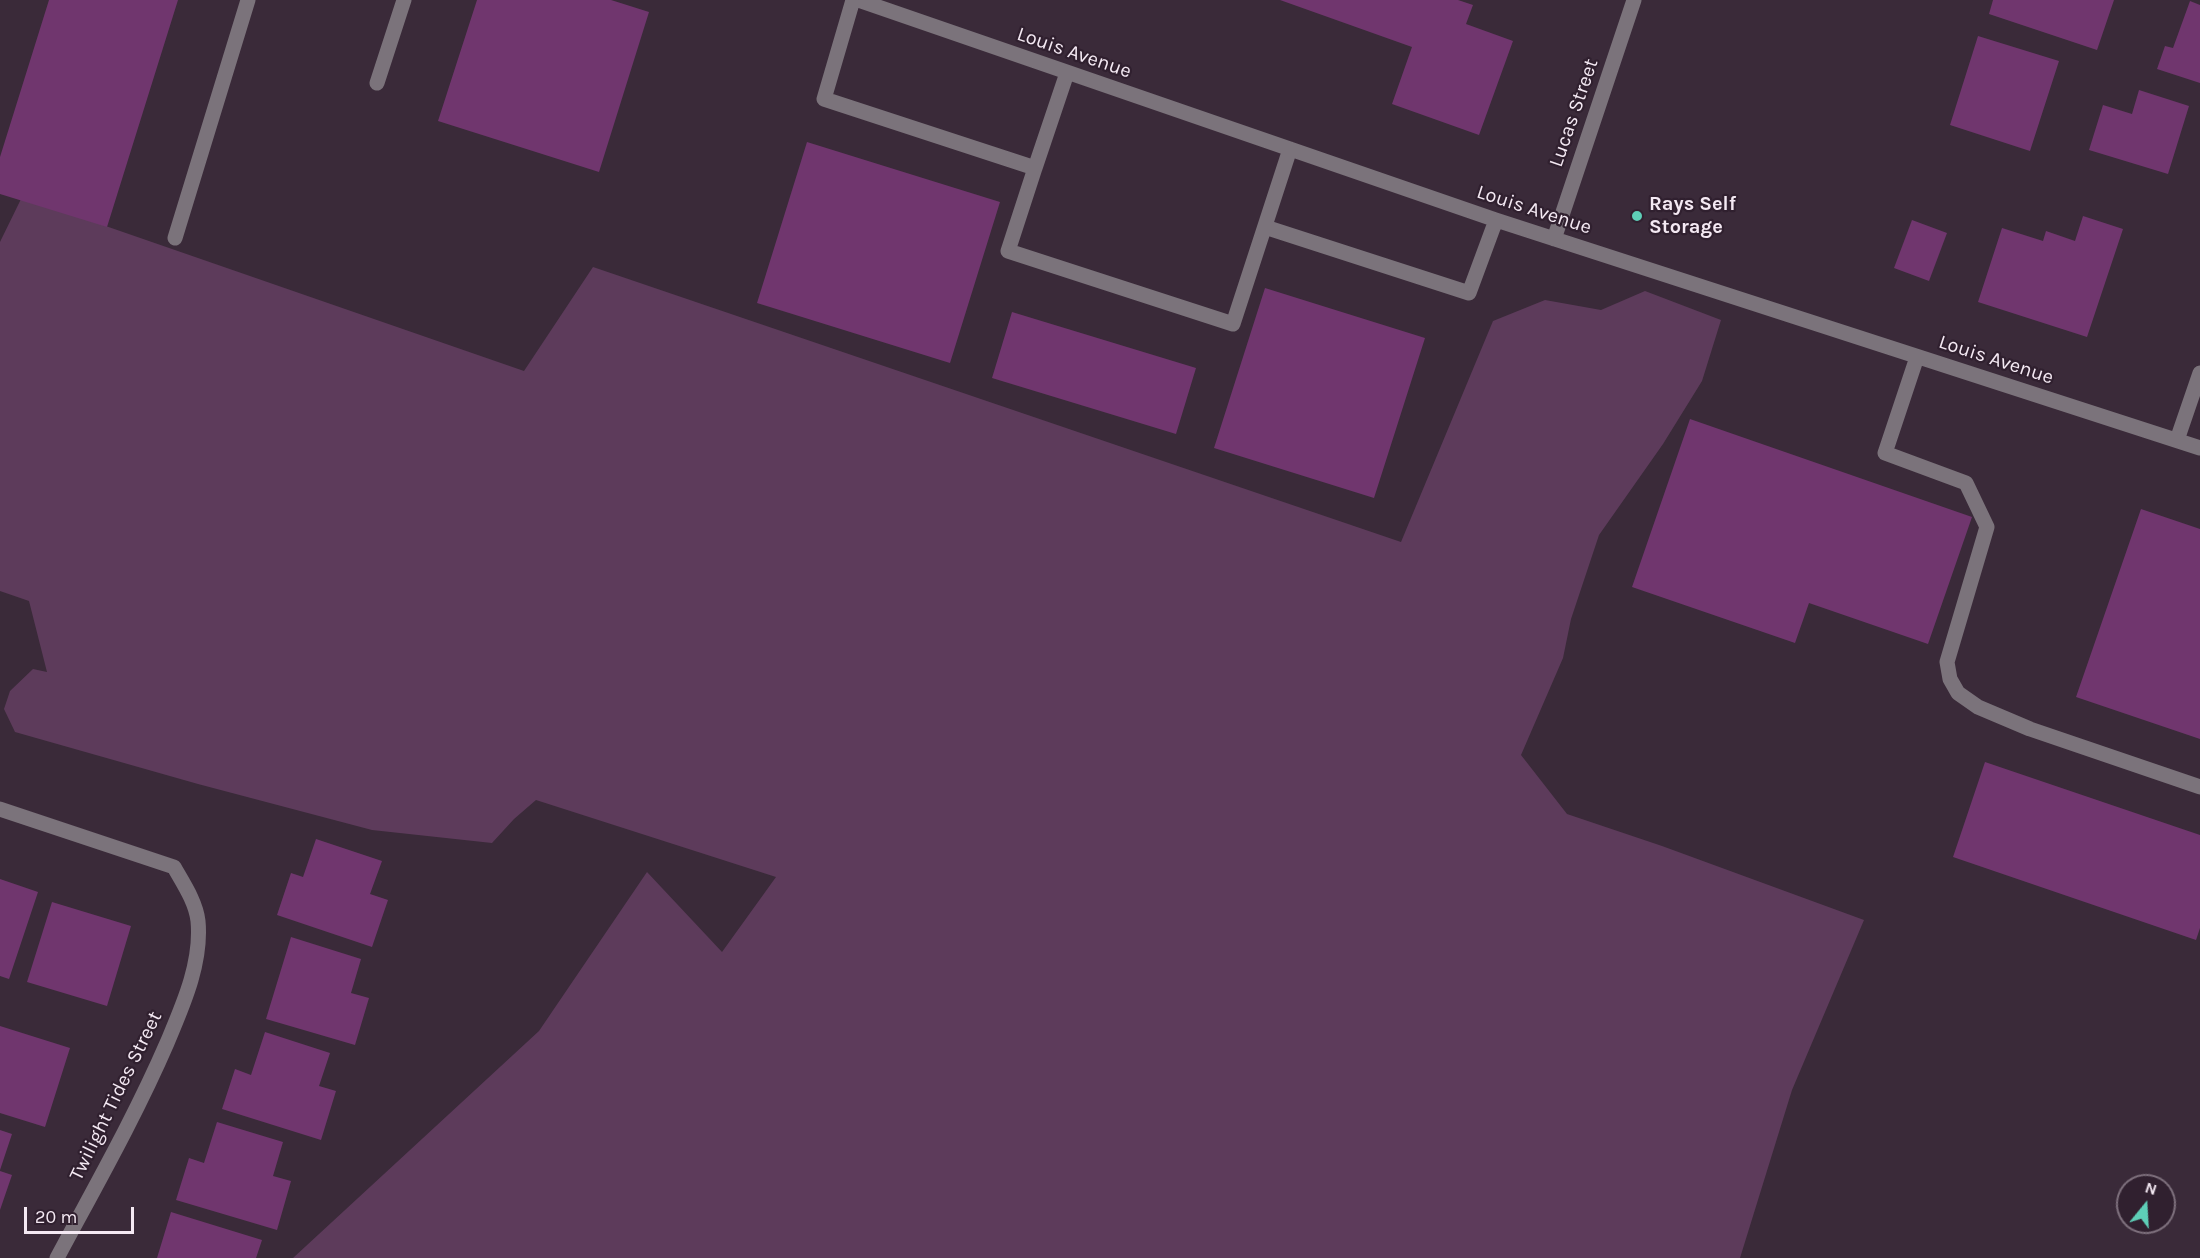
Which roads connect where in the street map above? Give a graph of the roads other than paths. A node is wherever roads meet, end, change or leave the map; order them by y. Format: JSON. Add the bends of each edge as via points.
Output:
{"nodes":[{"id":1,"x":248,"y":0,"type":"edge"},
{"id":2,"x":404,"y":0,"type":"edge"},
{"id":3,"x":856,"y":0,"type":"edge"},
{"id":4,"x":1634,"y":0,"type":"edge"},
{"id":5,"x":1067,"y":73,"type":"junction"},
{"id":6,"x":377,"y":83,"type":"dead end"},
{"id":7,"x":1290,"y":149,"type":"junction"},
{"id":8,"x":1035,"y":168,"type":"junction"},
{"id":9,"x":1496,"y":220,"type":"junction"},
{"id":10,"x":1265,"y":227,"type":"junction"},
{"id":11,"x":175,"y":238,"type":"dead end"},
{"id":12,"x":1554,"y":239,"type":"junction"},
{"id":13,"x":1917,"y":357,"type":"junction"},
{"id":14,"x":2200,"y":373,"type":"edge"},
{"id":15,"x":2177,"y":440,"type":"junction"},
{"id":16,"x":2200,"y":448,"type":"edge"},
{"id":17,"x":2200,"y":788,"type":"edge"},
{"id":18,"x":0,"y":809,"type":"edge"},
{"id":19,"x":57,"y":1258,"type":"edge"}],
"edges":[{"from":1,"to":11,"type":"street"},
{"from":2,"to":6,"type":"street"},
{"from":3,"to":5,"type":"street","name":"Louis Avenue"},
{"from":3,"to":8,"type":"street","via":[[824,99]]},
{"from":4,"to":12,"type":"street","name":"Lucas Street"},
{"from":5,"to":7,"type":"street","name":"Louis Avenue"},
{"from":5,"to":8,"type":"street"},
{"from":7,"to":9,"type":"street","name":"Louis Avenue"},
{"from":7,"to":10,"type":"street"},
{"from":8,"to":10,"type":"street","via":[[1008,251],[1233,324]]},
{"from":9,"to":10,"type":"street","via":[[1469,294]]},
{"from":9,"to":12,"type":"street","name":"Louis Avenue"},
{"from":12,"to":13,"type":"street","name":"Louis Avenue"},
{"from":13,"to":15,"type":"street","name":"Louis Avenue"},
{"from":13,"to":17,"type":"street","via":[[1885,453],[1966,483],[1987,526],[1947,662],[1958,693],[1977,706],[2030,729]]},
{"from":14,"to":15,"type":"street"},
{"from":15,"to":16,"type":"street","name":"Louis Avenue"},
{"from":18,"to":19,"type":"street","name":"Twilight Tides Street","via":[[174,867],[198,919],[197,958],[181,1009],[146,1090]]}]}
